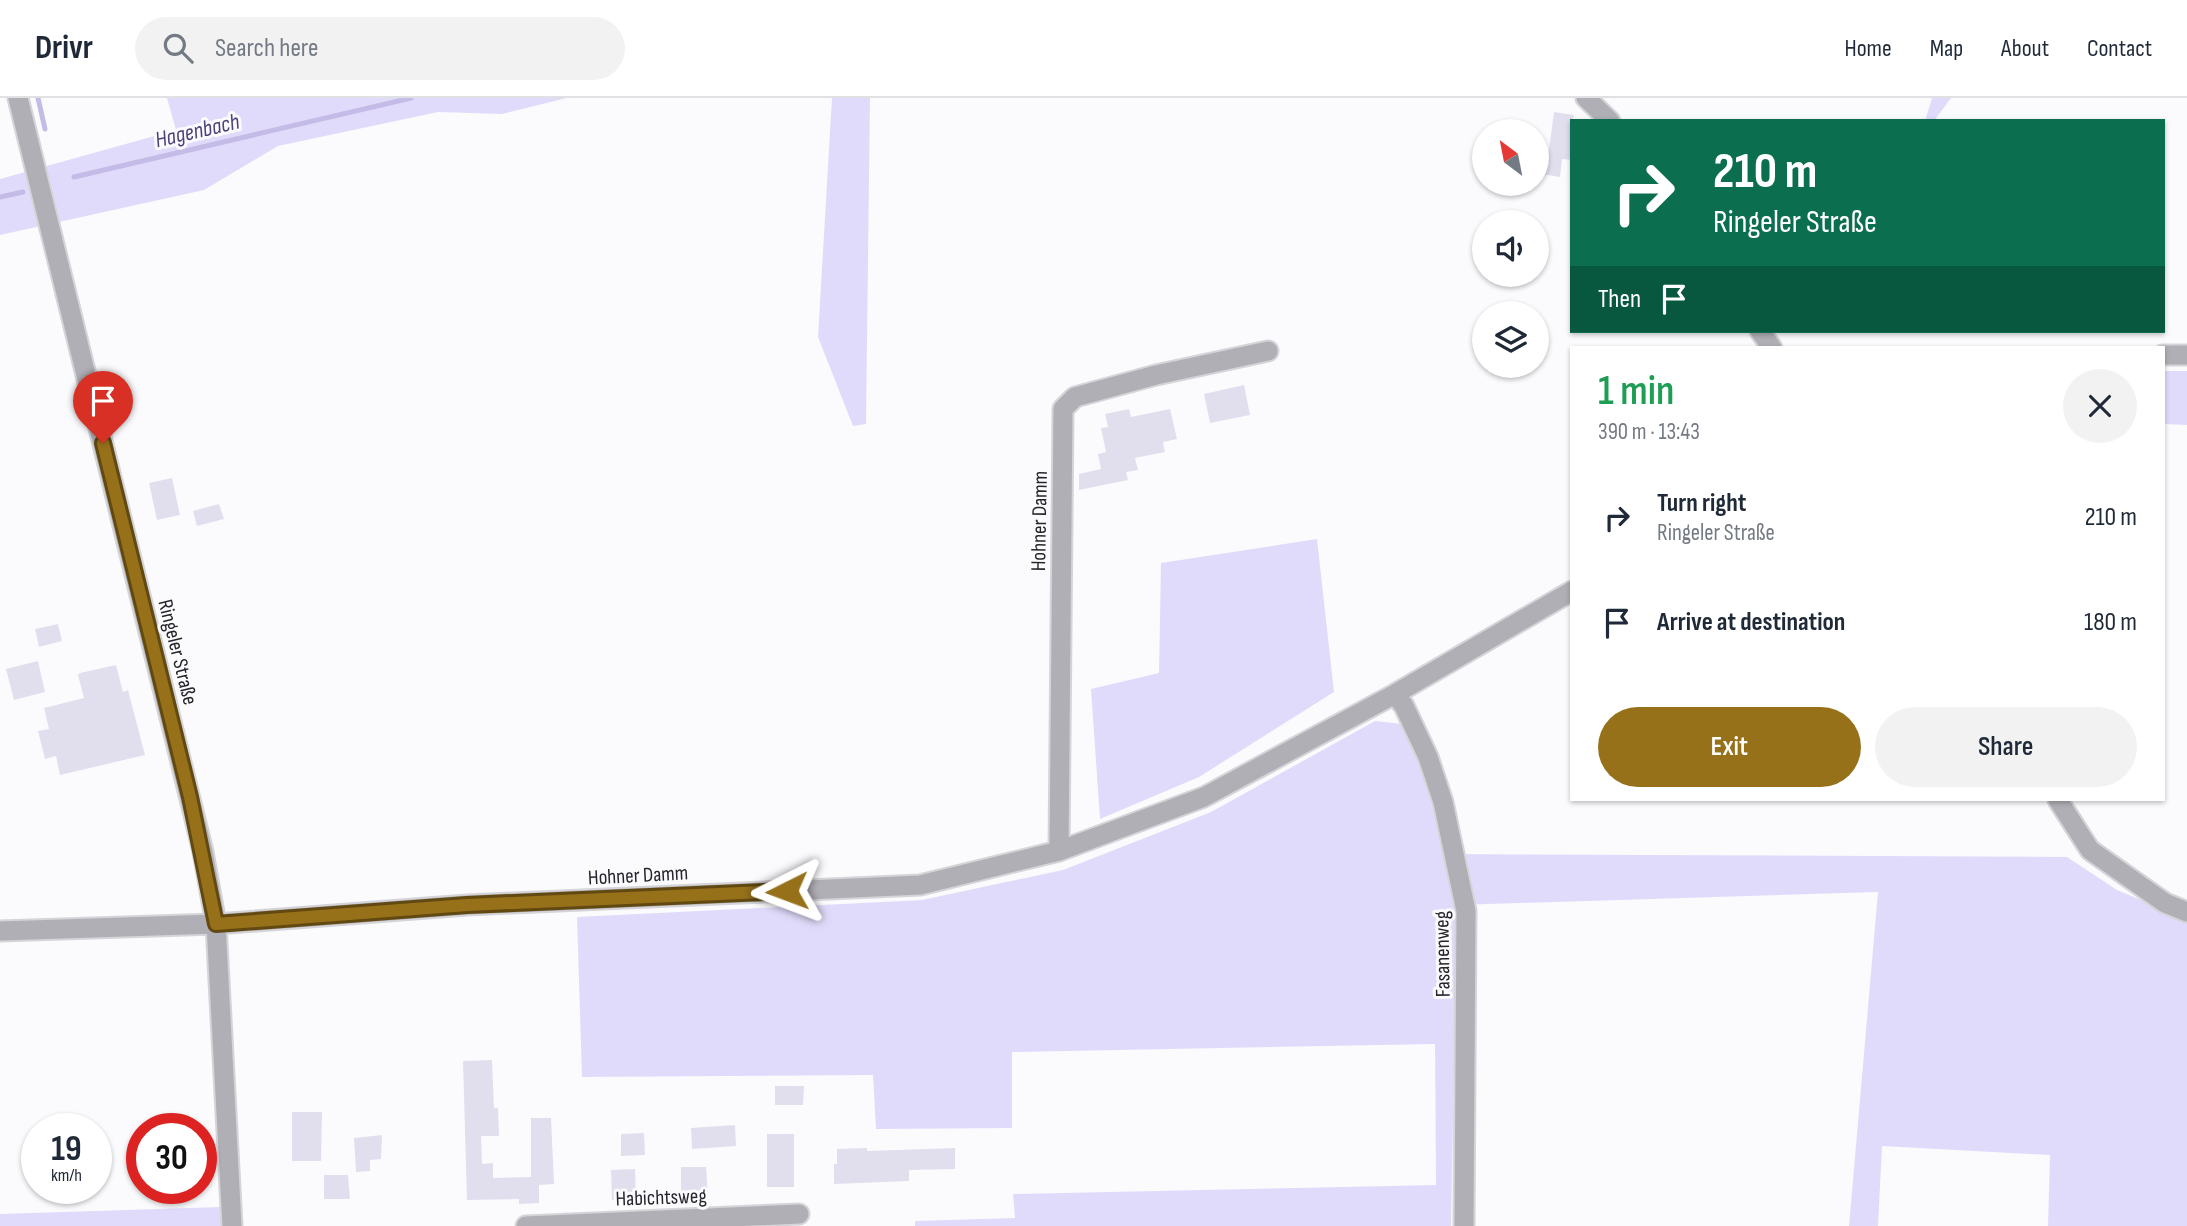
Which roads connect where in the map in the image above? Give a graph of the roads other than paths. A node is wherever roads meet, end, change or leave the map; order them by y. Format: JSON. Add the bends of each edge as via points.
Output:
{"nodes":[{"id":1,"x":18,"y":98,"type":"edge"},
{"id":2,"x":1586,"y":98,"type":"edge"},
{"id":3,"x":1608,"y":119,"type":"edge"},
{"id":4,"x":1268,"y":351,"type":"dead end"},
{"id":5,"x":2165,"y":355,"type":"edge"},
{"id":6,"x":2187,"y":355,"type":"edge"},
{"id":7,"x":1570,"y":592,"type":"edge"},
{"id":8,"x":1395,"y":694,"type":"junction"},
{"id":9,"x":2059,"y":801,"type":"edge"},
{"id":10,"x":1059,"y":850,"type":"junction"},
{"id":11,"x":2187,"y":912,"type":"edge"},
{"id":12,"x":216,"y":924,"type":"junction"},
{"id":13,"x":0,"y":931,"type":"edge"},
{"id":14,"x":799,"y":1214,"type":"dead end"},
{"id":15,"x":232,"y":1226,"type":"edge"},
{"id":16,"x":526,"y":1226,"type":"edge"},
{"id":17,"x":1464,"y":1226,"type":"edge"}],
"edges":[{"from":1,"to":12,"type":"street","name":"Ringeler Straße","via":[[190,797]]},
{"from":2,"to":3,"type":"street"},
{"from":4,"to":10,"type":"street","name":"Hohner Damm","via":[[1156,374],[1075,397],[1063,409]]},
{"from":5,"to":6,"type":"street"},
{"from":7,"to":8,"type":"street","name":"Hohner Damm"},
{"from":8,"to":10,"type":"street","name":"Hohner Damm","via":[[1204,797]]},
{"from":8,"to":17,"type":"street","name":"Fasanenweg","via":[[1428,757],[1443,802],[1466,911]]},
{"from":9,"to":11,"type":"street","via":[[2090,850],[2165,903]]},
{"from":10,"to":12,"type":"street","name":"Hohner Damm","via":[[920,885],[467,905]]},
{"from":12,"to":13,"type":"street","name":"Hohner Damm"},
{"from":12,"to":15,"type":"street","name":"Ringeler Straße"},
{"from":14,"to":16,"type":"street","name":"Habichtsweg"}]}
